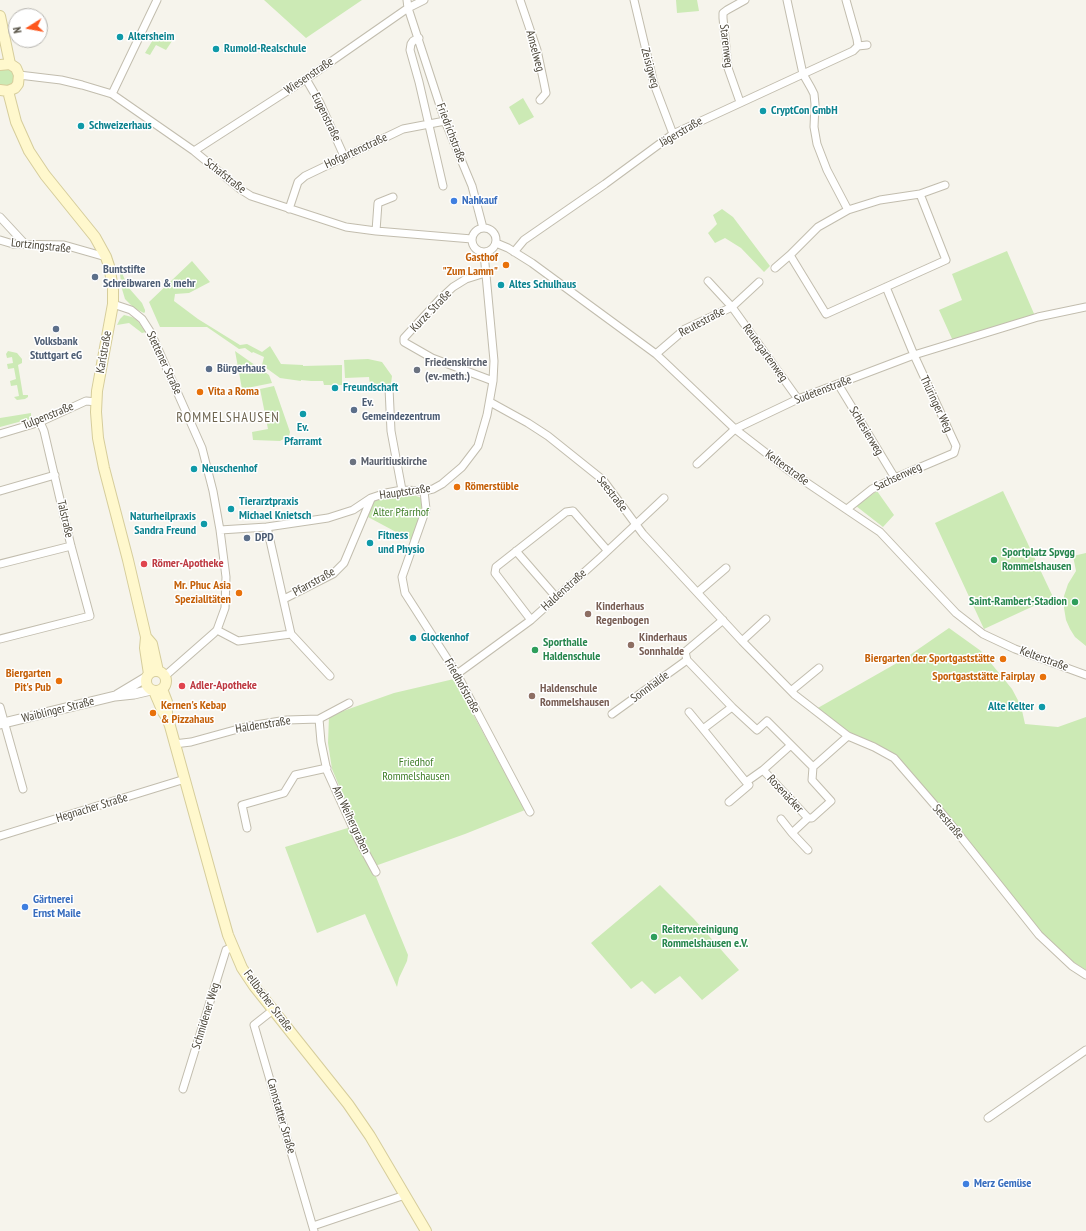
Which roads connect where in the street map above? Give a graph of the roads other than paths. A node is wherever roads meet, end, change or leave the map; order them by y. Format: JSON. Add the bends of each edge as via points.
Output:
{"nodes":[{"id":1,"x":157,"y":0,"type":"edge"},
{"id":2,"x":407,"y":0,"type":"edge"},
{"id":3,"x":424,"y":0,"type":"edge"},
{"id":4,"x":520,"y":0,"type":"edge"},
{"id":5,"x":634,"y":0,"type":"edge"},
{"id":6,"x":745,"y":0,"type":"edge"},
{"id":7,"x":787,"y":0,"type":"edge"},
{"id":8,"x":846,"y":0,"type":"edge"},
{"id":9,"x":408,"y":8,"type":"junction"},
{"id":10,"x":0,"y":16,"type":"edge"},
{"id":11,"x":419,"y":38,"type":"junction"},
{"id":12,"x":867,"y":45,"type":"dead end"},
{"id":13,"x":858,"y":46,"type":"junction"},
{"id":14,"x":5,"y":64,"type":"edge"},
{"id":15,"x":803,"y":74,"type":"junction"},
{"id":16,"x":19,"y":75,"type":"junction"},
{"id":17,"x":306,"y":79,"type":"junction"},
{"id":18,"x":4,"y":90,"type":"edge"},
{"id":19,"x":112,"y":94,"type":"junction"},
{"id":20,"x":540,"y":100,"type":"dead end"},
{"id":21,"x":740,"y":102,"type":"junction"},
{"id":22,"x":445,"y":121,"type":"junction"},
{"id":23,"x":428,"y":124,"type":"junction"},
{"id":24,"x":673,"y":134,"type":"junction"},
{"id":25,"x":194,"y":151,"type":"junction"},
{"id":26,"x":344,"y":156,"type":"junction"},
{"id":27,"x":945,"y":185,"type":"dead end"},
{"id":28,"x":443,"y":186,"type":"dead end"},
{"id":29,"x":920,"y":194,"type":"junction"},
{"id":30,"x":393,"y":197,"type":"dead end"},
{"id":31,"x":290,"y":209,"type":"junction"},
{"id":32,"x":848,"y":210,"type":"junction"},
{"id":33,"x":0,"y":217,"type":"edge"},
{"id":34,"x":483,"y":228,"type":"junction"},
{"id":35,"x":376,"y":231,"type":"junction"},
{"id":36,"x":472,"y":239,"type":"junction"},
{"id":37,"x":0,"y":240,"type":"edge"},
{"id":38,"x":496,"y":243,"type":"junction"},
{"id":39,"x":25,"y":244,"type":"junction"},
{"id":40,"x":514,"y":252,"type":"junction"},
{"id":41,"x":484,"y":253,"type":"junction"},
{"id":42,"x":790,"y":255,"type":"junction"},
{"id":43,"x":106,"y":257,"type":"junction"},
{"id":44,"x":775,"y":268,"type":"dead end"},
{"id":45,"x":485,"y":273,"type":"junction"},
{"id":46,"x":708,"y":281,"type":"dead end"},
{"id":47,"x":759,"y":282,"type":"dead end"},
{"id":48,"x":886,"y":287,"type":"junction"},
{"id":49,"x":113,"y":304,"type":"junction"},
{"id":50,"x":732,"y":307,"type":"junction"},
{"id":51,"x":1086,"y":307,"type":"edge"},
{"id":52,"x":656,"y":354,"type":"junction"},
{"id":53,"x":914,"y":355,"type":"junction"},
{"id":54,"x":493,"y":381,"type":"junction"},
{"id":55,"x":838,"y":384,"type":"junction"},
{"id":56,"x":389,"y":388,"type":"dead end"},
{"id":57,"x":798,"y":399,"type":"junction"},
{"id":58,"x":97,"y":402,"type":"junction"},
{"id":59,"x":490,"y":402,"type":"junction"},
{"id":60,"x":40,"y":422,"type":"junction"},
{"id":61,"x":735,"y":429,"type":"junction"},
{"id":62,"x":0,"y":434,"type":"edge"},
{"id":63,"x":954,"y":453,"type":"joint"},
{"id":64,"x":697,"y":464,"type":"dead end"},
{"id":65,"x":55,"y":475,"type":"junction"},
{"id":66,"x":895,"y":478,"type":"junction"},
{"id":67,"x":402,"y":490,"type":"junction"},
{"id":68,"x":0,"y":491,"type":"edge"},
{"id":69,"x":424,"y":491,"type":"junction"},
{"id":70,"x":371,"y":498,"type":"junction"},
{"id":71,"x":664,"y":498,"type":"dead end"},
{"id":72,"x":847,"y":509,"type":"junction"},
{"id":73,"x":636,"y":525,"type":"junction"},
{"id":74,"x":267,"y":527,"type":"junction"},
{"id":75,"x":220,"y":530,"type":"junction"},
{"id":76,"x":71,"y":546,"type":"junction"},
{"id":77,"x":607,"y":550,"type":"junction"},
{"id":78,"x":516,"y":551,"type":"junction"},
{"id":79,"x":0,"y":564,"type":"edge"},
{"id":80,"x":726,"y":568,"type":"dead end"},
{"id":81,"x":698,"y":592,"type":"junction"},
{"id":82,"x":556,"y":597,"type":"junction"},
{"id":83,"x":284,"y":599,"type":"junction"},
{"id":84,"x":766,"y":619,"type":"dead end"},
{"id":85,"x":531,"y":620,"type":"junction"},
{"id":86,"x":723,"y":620,"type":"junction"},
{"id":87,"x":217,"y":630,"type":"junction"},
{"id":88,"x":291,"y":634,"type":"junction"},
{"id":89,"x":0,"y":639,"type":"edge"},
{"id":90,"x":742,"y":641,"type":"junction"},
{"id":91,"x":687,"y":660,"type":"junction"},
{"id":92,"x":819,"y":668,"type":"dead end"},
{"id":93,"x":456,"y":674,"type":"junction"},
{"id":94,"x":155,"y":675,"type":"junction"},
{"id":95,"x":1086,"y":675,"type":"edge"},
{"id":96,"x":330,"y":676,"type":"dead end"},
{"id":97,"x":156,"y":690,"type":"junction"},
{"id":98,"x":791,"y":691,"type":"junction"},
{"id":99,"x":115,"y":696,"type":"junction"},
{"id":100,"x":349,"y":703,"type":"dead end"},
{"id":101,"x":0,"y":707,"type":"edge"},
{"id":102,"x":732,"y":707,"type":"junction"},
{"id":103,"x":689,"y":712,"type":"dead end"},
{"id":104,"x":612,"y":714,"type":"dead end"},
{"id":105,"x":319,"y":719,"type":"junction"},
{"id":106,"x":2,"y":724,"type":"edge"},
{"id":107,"x":703,"y":729,"type":"junction"},
{"id":108,"x":848,"y":736,"type":"junction"},
{"id":109,"x":174,"y":744,"type":"junction"},
{"id":110,"x":791,"y":745,"type":"junction"},
{"id":111,"x":813,"y":767,"type":"junction"},
{"id":112,"x":327,"y":768,"type":"junction"},
{"id":113,"x":763,"y":770,"type":"junction"},
{"id":114,"x":185,"y":779,"type":"junction"},
{"id":115,"x":746,"y":782,"type":"junction"},
{"id":116,"x":23,"y":789,"type":"dead end"},
{"id":117,"x":729,"y":802,"type":"dead end"},
{"id":118,"x":530,"y":812,"type":"dead end"},
{"id":119,"x":808,"y":818,"type":"junction"},
{"id":120,"x":781,"y":819,"type":"dead end"},
{"id":121,"x":248,"y":828,"type":"dead end"},
{"id":122,"x":792,"y":833,"type":"junction"},
{"id":123,"x":0,"y":836,"type":"edge"},
{"id":124,"x":808,"y":850,"type":"dead end"},
{"id":125,"x":376,"y":872,"type":"dead end"},
{"id":126,"x":233,"y":947,"type":"junction"},
{"id":127,"x":1086,"y":975,"type":"edge"},
{"id":128,"x":273,"y":1010,"type":"junction"},
{"id":129,"x":1086,"y":1050,"type":"edge"},
{"id":130,"x":183,"y":1089,"type":"dead end"},
{"id":131,"x":988,"y":1118,"type":"dead end"},
{"id":132,"x":405,"y":1195,"type":"junction"},
{"id":133,"x":314,"y":1228,"type":"edge"},
{"id":134,"x":426,"y":1231,"type":"edge"}],
"edges":[{"from":1,"to":19,"type":"street"},
{"from":2,"to":9,"type":"street","name":"Friedrichstraße"},
{"from":3,"to":9,"type":"street","name":"Wiesenstraße"},
{"from":4,"to":20,"type":"street","name":"Amselweg","via":[[536,45],[546,93]]},
{"from":5,"to":24,"type":"street","name":"Zeisigweg","via":[[654,84]]},
{"from":6,"to":21,"type":"street","name":"Starenweg","via":[[727,10],[723,18],[728,68]]},
{"from":7,"to":15,"type":"street"},
{"from":8,"to":13,"type":"street","via":[[858,38]]},
{"from":9,"to":11,"type":"street","name":"Friedrichstraße"},
{"from":9,"to":17,"type":"street","name":"Wiesenstraße"},
{"from":10,"to":14,"type":"main road"},
{"from":11,"to":22,"type":"street","name":"Friedrichstraße"},
{"from":11,"to":23,"type":"street","name":"Friedrichstraße","via":[[413,41],[410,50],[420,82]]},
{"from":12,"to":13,"type":"street","name":"Jägerstraße"},
{"from":13,"to":15,"type":"street","name":"Jägerstraße"},
{"from":14,"to":16,"type":"main road","via":[[16,68]]},
{"from":15,"to":21,"type":"street","name":"Jägerstraße"},
{"from":15,"to":32,"type":"street","via":[[814,94],[817,144],[827,170]]},
{"from":16,"to":18,"type":"main road","name":"Karlstraße","via":[[15,88]]},
{"from":16,"to":19,"type":"street","name":"Schafstraße","via":[[82,84]]},
{"from":17,"to":25,"type":"street","name":"Wiesenstraße"},
{"from":17,"to":26,"type":"street","name":"Eugenstraße"},
{"from":18,"to":43,"type":"main road","name":"Karlstraße","via":[[29,151],[95,237]]},
{"from":19,"to":25,"type":"street","name":"Schafstraße"},
{"from":21,"to":24,"type":"street","name":"Jägerstraße"},
{"from":22,"to":23,"type":"street","name":"Hofgartenstraße"},
{"from":22,"to":34,"type":"street","name":"Friedrichstraße","via":[[472,186]]},
{"from":23,"to":26,"type":"street","name":"Hofgartenstraße","via":[[403,129]]},
{"from":23,"to":28,"type":"street","name":"Friedrichstraße"},
{"from":24,"to":40,"type":"street","name":"Jägerstraße","via":[[524,240]]},
{"from":25,"to":31,"type":"street","name":"Schafstraße","via":[[251,196]]},
{"from":26,"to":31,"type":"street","name":"Hofgartenstraße","via":[[298,182]]},
{"from":27,"to":29,"type":"street"},
{"from":29,"to":32,"type":"street","via":[[880,200]]},
{"from":29,"to":48,"type":"street","via":[[946,260]]},
{"from":30,"to":35,"type":"street","via":[[378,203]]},
{"from":31,"to":35,"type":"street","name":"Schafstraße","via":[[346,227]]},
{"from":32,"to":42,"type":"street","via":[[818,227]]},
{"from":33,"to":39,"type":"street"},
{"from":34,"to":36,"type":"street","via":[[474,233]]},
{"from":34,"to":38,"type":"street","via":[[494,233]]},
{"from":35,"to":36,"type":"street","name":"Schafstraße"},
{"from":36,"to":41,"type":"street","via":[[474,248]]},
{"from":37,"to":39,"type":"street","name":"Lortzingstraße"},
{"from":38,"to":40,"type":"street","name":"Kelterstraße"},
{"from":38,"to":41,"type":"street","via":[[491,250]]},
{"from":39,"to":43,"type":"street","name":"Lortzingstraße","via":[[64,245]]},
{"from":40,"to":52,"type":"street","name":"Kelterstraße","via":[[537,266]]},
{"from":41,"to":45,"type":"street","name":"Hauptstraße"},
{"from":42,"to":44,"type":"street"},
{"from":42,"to":48,"type":"street","via":[[826,314]]},
{"from":43,"to":49,"type":"main road","name":"Karlstraße","via":[[113,288]]},
{"from":45,"to":54,"type":"street","name":"Hauptstraße","via":[[494,361]]},
{"from":45,"to":54,"type":"street","name":"Kurze Straße","via":[[466,279],[453,287],[404,338],[404,342],[432,358]]},
{"from":46,"to":50,"type":"street","name":"Reutegartenweg"},
{"from":47,"to":50,"type":"street"},
{"from":48,"to":53,"type":"street"},
{"from":49,"to":58,"type":"main road","name":"Karlstraße"},
{"from":49,"to":75,"type":"street","name":"Stettener Straße","via":[[131,310],[142,319],[151,333],[202,448]]},
{"from":50,"to":52,"type":"street","name":"Reutestraße","via":[[685,328]]},
{"from":50,"to":57,"type":"street","name":"Reutegartenweg"},
{"from":51,"to":53,"type":"street","name":"Sudetenstraße","via":[[1038,317]]},
{"from":52,"to":61,"type":"street","name":"Kelterstraße"},
{"from":53,"to":55,"type":"street","name":"Sudetenstraße"},
{"from":53,"to":63,"type":"street","name":"Thüringer Weg","via":[[956,446]]},
{"from":54,"to":59,"type":"street","name":"Hauptstraße"},
{"from":55,"to":57,"type":"street","name":"Sudetenstraße"},
{"from":55,"to":66,"type":"street","name":"Schlesierweg"},
{"from":56,"to":67,"type":"street","via":[[391,431]]},
{"from":57,"to":61,"type":"street","name":"Sudetenstraße"},
{"from":58,"to":60,"type":"street","name":"Tulpenstraße","via":[[86,401]]},
{"from":58,"to":94,"type":"main road","name":"Karlstraße","via":[[98,438],[104,468],[146,637],[152,644]]},
{"from":59,"to":69,"type":"street","name":"Hauptstraße","via":[[478,446],[462,467],[442,484],[433,490]]},
{"from":59,"to":73,"type":"street","name":"Seestraße","via":[[528,423],[575,456],[603,480]]},
{"from":60,"to":62,"type":"street","name":"Tulpenstraße"},
{"from":60,"to":65,"type":"street","name":"Talstraße"},
{"from":61,"to":64,"type":"street"},
{"from":61,"to":72,"type":"street","name":"Kelterstraße","via":[[788,470]]},
{"from":63,"to":66,"type":"street","name":"Sachsenweg"},
{"from":65,"to":68,"type":"street"},
{"from":65,"to":76,"type":"street","name":"Talstraße"},
{"from":66,"to":72,"type":"street","name":"Sachsenweg","via":[[872,489]]},
{"from":67,"to":69,"type":"street","name":"Hauptstraße"},
{"from":67,"to":70,"type":"street","name":"Hauptstraße"},
{"from":69,"to":93,"type":"street","name":"Friedhofstraße","via":[[426,509],[402,577],[405,593]]},
{"from":70,"to":74,"type":"street","name":"Hauptstraße","via":[[340,515]]},
{"from":70,"to":83,"type":"street","name":"Pfarrstraße","via":[[344,563],[333,574]]},
{"from":71,"to":73,"type":"street","name":"Haldenstraße"},
{"from":72,"to":95,"type":"street","name":"Kelterstraße","via":[[880,532],[956,613],[983,634],[1015,649]]},
{"from":73,"to":77,"type":"street","name":"Haldenstraße"},
{"from":73,"to":81,"type":"street","name":"Seestraße"},
{"from":74,"to":75,"type":"street","name":"Hauptstraße"},
{"from":74,"to":83,"type":"street"},
{"from":75,"to":87,"type":"street","name":"Waiblinger Straße","via":[[226,577],[225,608]]},
{"from":76,"to":79,"type":"street"},
{"from":76,"to":89,"type":"street","name":"Talstraße","via":[[90,616]]},
{"from":77,"to":78,"type":"street","via":[[573,512],[566,512]]},
{"from":77,"to":82,"type":"street","name":"Haldenstraße"},
{"from":78,"to":82,"type":"street"},
{"from":78,"to":85,"type":"street","via":[[496,567],[495,573]]},
{"from":80,"to":81,"type":"street"},
{"from":81,"to":86,"type":"street","name":"Seestraße"},
{"from":82,"to":85,"type":"street","name":"Haldenstraße"},
{"from":83,"to":88,"type":"street"},
{"from":84,"to":90,"type":"street"},
{"from":85,"to":93,"type":"street","name":"Haldenstraße"},
{"from":86,"to":90,"type":"street","name":"Seestraße"},
{"from":86,"to":91,"type":"street","via":[[685,652]]},
{"from":87,"to":88,"type":"street","via":[[238,641]]},
{"from":87,"to":94,"type":"street","name":"Waiblinger Straße"},
{"from":88,"to":96,"type":"street"},
{"from":90,"to":98,"type":"street","name":"Seestraße"},
{"from":91,"to":102,"type":"street"},
{"from":91,"to":104,"type":"street","name":"Sonnhalde"},
{"from":92,"to":98,"type":"street"},
{"from":93,"to":118,"type":"street","name":"Friedhofstraße"},
{"from":94,"to":97,"type":"main road","name":"Karlstraße","via":[[146,685]]},
{"from":94,"to":97,"type":"main road","via":[[166,681]]},
{"from":94,"to":99,"type":"street","name":"Waiblinger Straße"},
{"from":97,"to":99,"type":"street","name":"Waiblinger Straße"},
{"from":97,"to":109,"type":"main road","name":"Fellbacher Straße","via":[[163,712],[168,718]]},
{"from":98,"to":108,"type":"street","name":"Seestraße"},
{"from":99,"to":106,"type":"street","name":"Waiblinger Straße"},
{"from":100,"to":105,"type":"street","name":"Haldenstraße"},
{"from":101,"to":106,"type":"street"},
{"from":102,"to":107,"type":"street"},
{"from":102,"to":110,"type":"street","via":[[757,730],[767,721]]},
{"from":103,"to":107,"type":"street"},
{"from":105,"to":109,"type":"street","name":"Haldenstraße","via":[[287,720],[249,726],[191,742]]},
{"from":105,"to":112,"type":"street","name":"Am Weihergraben"},
{"from":106,"to":116,"type":"street"},
{"from":107,"to":115,"type":"street","name":"Rosenäcker"},
{"from":108,"to":111,"type":"street"},
{"from":108,"to":127,"type":"street","name":"Seestraße","via":[[894,758],[945,817],[1039,935],[1072,966]]},
{"from":109,"to":114,"type":"main road","name":"Fellbacher Straße"},
{"from":110,"to":111,"type":"street"},
{"from":110,"to":113,"type":"street","name":"Rosenäcker"},
{"from":111,"to":119,"type":"street","name":"Rosenäcker","via":[[812,780],[831,801],[812,818]]},
{"from":112,"to":121,"type":"street","via":[[295,775],[284,794],[242,805]]},
{"from":112,"to":125,"type":"street","name":"Am Weihergraben","via":[[357,837]]},
{"from":113,"to":115,"type":"street","name":"Rosenäcker"},
{"from":113,"to":119,"type":"street","name":"Rosenäcker"},
{"from":114,"to":123,"type":"street","name":"Hegnacher Straße"},
{"from":114,"to":126,"type":"main road","name":"Fellbacher Straße","via":[[214,889]]},
{"from":115,"to":117,"type":"street","name":"Rosenäcker","via":[[749,785]]},
{"from":119,"to":122,"type":"street","name":"Rosenäcker"},
{"from":120,"to":122,"type":"street","name":"Rosenäcker"},
{"from":122,"to":124,"type":"street","name":"Rosenäcker"},
{"from":126,"to":128,"type":"main road","name":"Fellbacher Straße","via":[[242,968]]},
{"from":126,"to":130,"type":"street","name":"Schmidener Weg","via":[[226,950]]},
{"from":128,"to":132,"type":"main road","name":"Fellbacher Straße","via":[[348,1104]]},
{"from":128,"to":133,"type":"street","name":"Cannstatter Straße","via":[[254,1025]]},
{"from":129,"to":131,"type":"street"},
{"from":132,"to":133,"type":"street"},
{"from":132,"to":134,"type":"main road","name":"Fellbacher Straße"}]}
